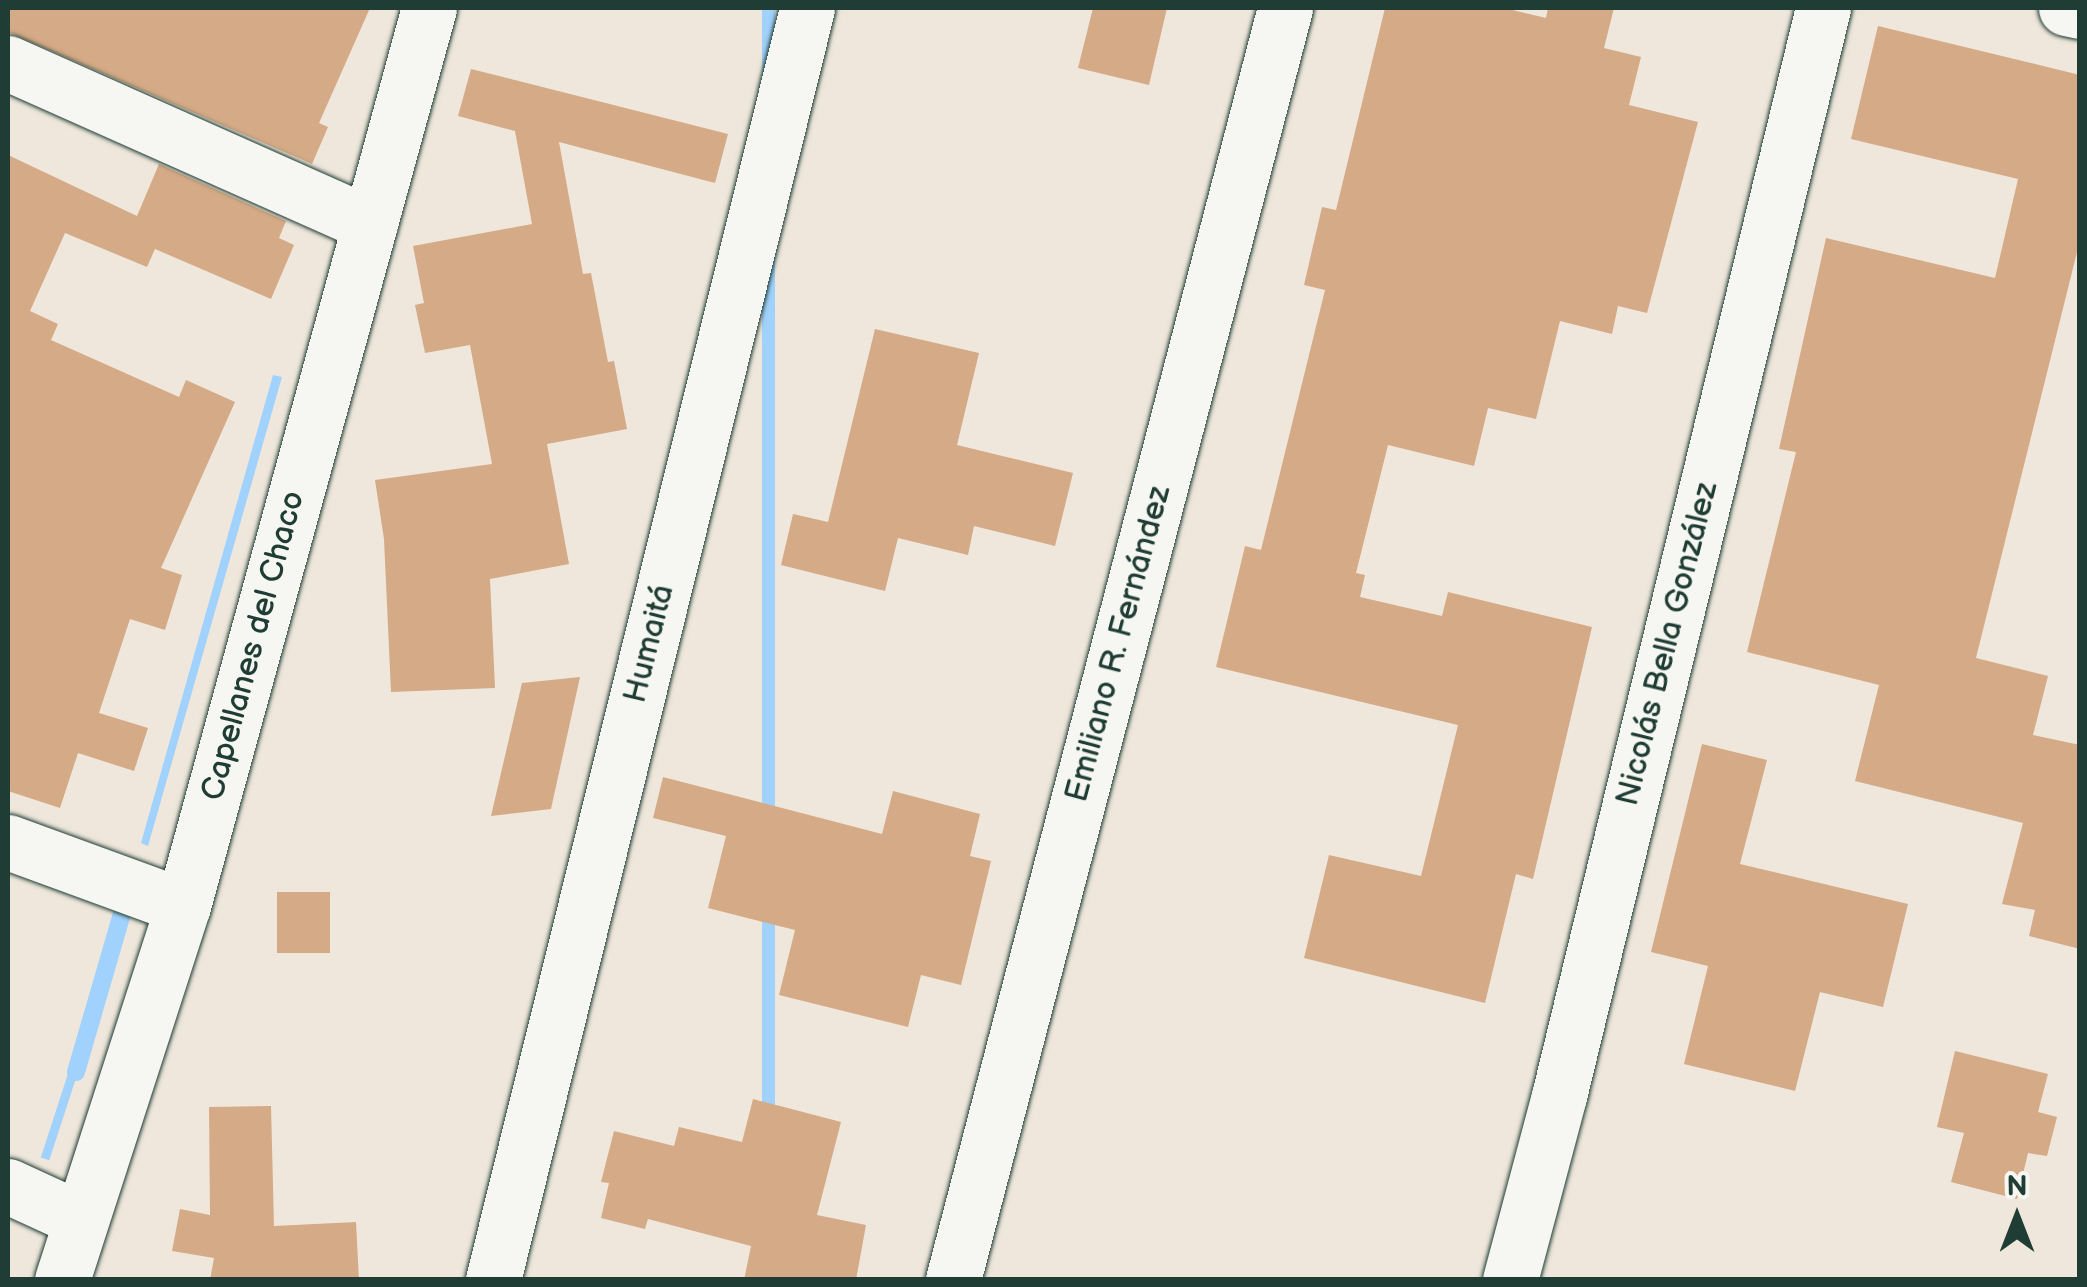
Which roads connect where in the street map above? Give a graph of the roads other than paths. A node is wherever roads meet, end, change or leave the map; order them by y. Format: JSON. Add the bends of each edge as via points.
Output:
{"nodes":[{"id":1,"x":430,"y":8,"type":"edge"},
{"id":2,"x":807,"y":8,"type":"edge"},
{"id":3,"x":1285,"y":8,"type":"edge"},
{"id":4,"x":1822,"y":8,"type":"edge"},
{"id":5,"x":2066,"y":8,"type":"edge"},
{"id":6,"x":2080,"y":11,"type":"edge"},
{"id":7,"x":8,"y":63,"type":"edge"},
{"id":8,"x":370,"y":224,"type":"junction"},
{"id":9,"x":8,"y":842,"type":"edge"},
{"id":10,"x":183,"y":906,"type":"junction"},
{"id":11,"x":8,"y":1186,"type":"edge"},
{"id":12,"x":80,"y":1220,"type":"junction"},
{"id":13,"x":62,"y":1280,"type":"edge"},
{"id":14,"x":493,"y":1280,"type":"edge"},
{"id":15,"x":953,"y":1280,"type":"edge"},
{"id":16,"x":1510,"y":1280,"type":"edge"}],
"edges":[{"from":1,"to":8,"type":"street","name":"Capellanes del Chaco"},
{"from":2,"to":14,"type":"street","name":"Humaitá"},
{"from":3,"to":15,"type":"street","name":"Emiliano R. Fernández"},
{"from":4,"to":16,"type":"street","name":"Nicolás Bella González"},
{"from":5,"to":6,"type":"street"},
{"from":7,"to":8,"type":"street"},
{"from":8,"to":10,"type":"street","name":"Capellanes del Chaco"},
{"from":9,"to":10,"type":"street"},
{"from":10,"to":12,"type":"street","name":"Capellanes del Chaco"},
{"from":11,"to":12,"type":"street"},
{"from":12,"to":13,"type":"street","name":"Capellanes del Chaco"}]}
